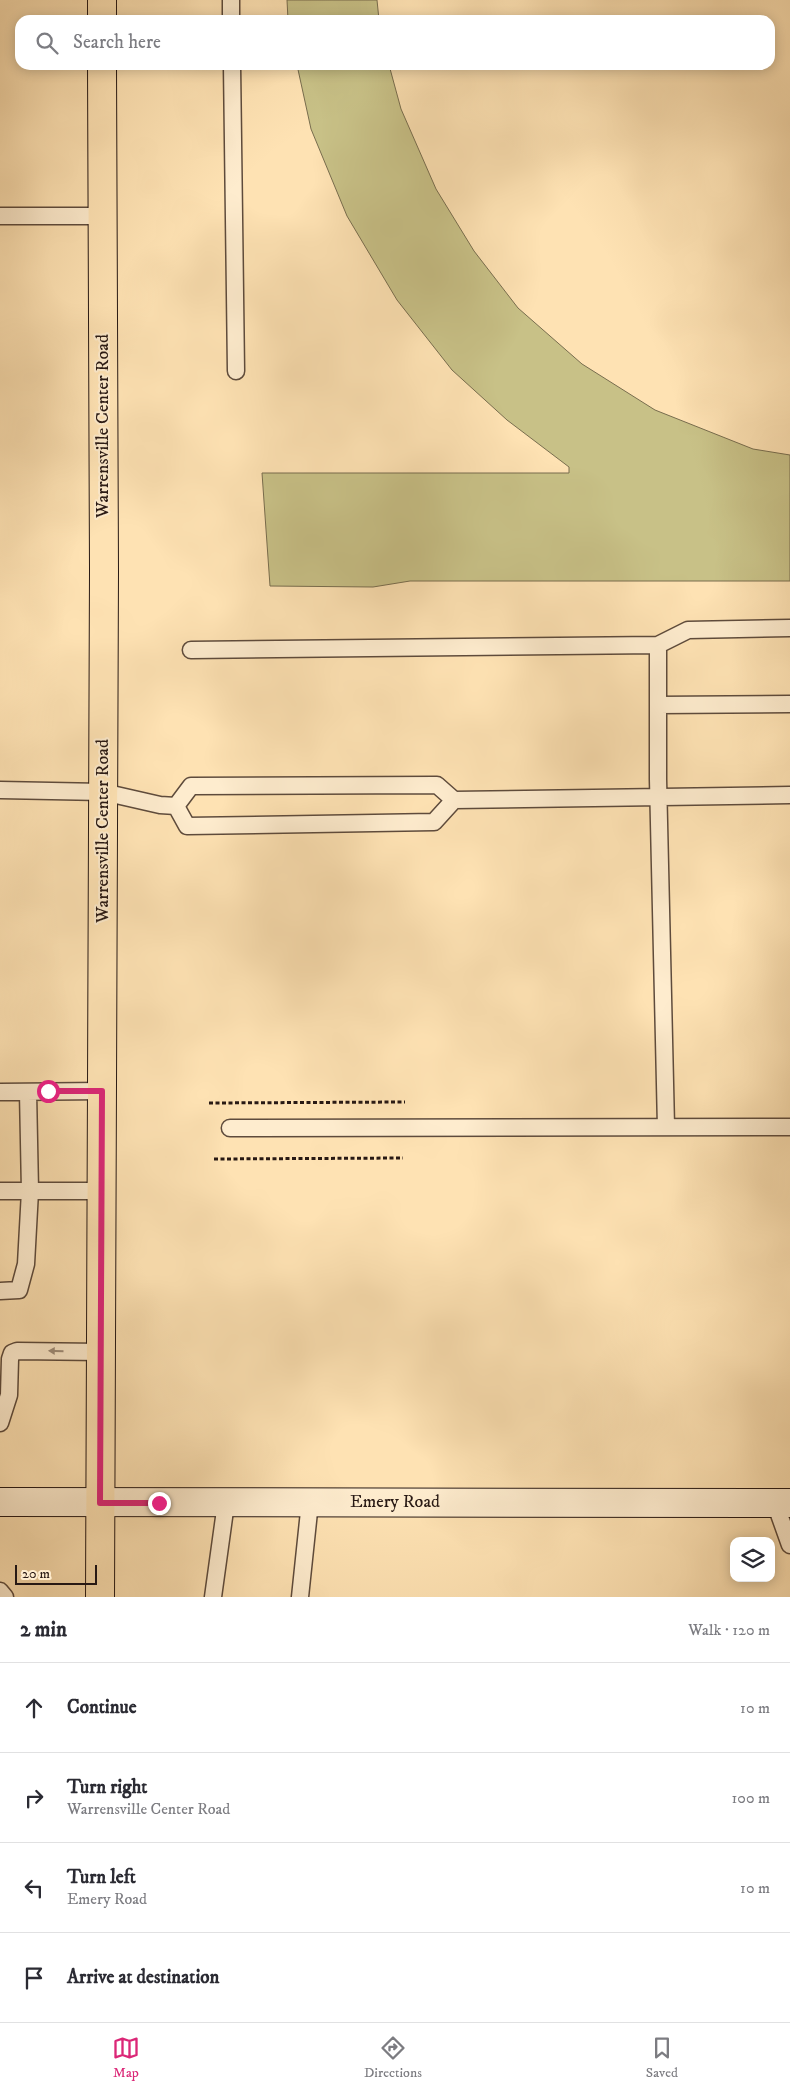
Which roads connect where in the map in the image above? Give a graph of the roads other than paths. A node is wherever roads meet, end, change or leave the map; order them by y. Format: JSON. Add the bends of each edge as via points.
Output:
{"nodes":[{"id":1,"x":102,"y":0,"type":"edge"},
{"id":2,"x":231,"y":0,"type":"edge"},
{"id":3,"x":102,"y":15,"type":"edge"},
{"id":4,"x":232,"y":15,"type":"edge"},
{"id":5,"x":102,"y":70,"type":"edge"},
{"id":6,"x":232,"y":70,"type":"edge"},
{"id":7,"x":0,"y":216,"type":"edge"},
{"id":8,"x":103,"y":216,"type":"junction"},
{"id":9,"x":236,"y":371,"type":"dead end"},
{"id":10,"x":790,"y":628,"type":"edge"},
{"id":11,"x":658,"y":645,"type":"junction"},
{"id":12,"x":191,"y":650,"type":"dead end"},
{"id":13,"x":790,"y":704,"type":"edge"},
{"id":14,"x":658,"y":705,"type":"junction"},
{"id":15,"x":0,"y":790,"type":"edge"},
{"id":16,"x":103,"y":792,"type":"junction"},
{"id":17,"x":790,"y":795,"type":"edge"},
{"id":18,"x":658,"y":797,"type":"junction"},
{"id":19,"x":454,"y":800,"type":"junction"},
{"id":20,"x":176,"y":806,"type":"junction"},
{"id":21,"x":102,"y":1091,"type":"junction"},
{"id":22,"x":0,"y":1092,"type":"edge"},
{"id":23,"x":28,"y":1092,"type":"junction"},
{"id":24,"x":666,"y":1127,"type":"junction"},
{"id":25,"x":790,"y":1127,"type":"edge"},
{"id":26,"x":230,"y":1128,"type":"dead end"},
{"id":27,"x":0,"y":1191,"type":"edge"},
{"id":28,"x":30,"y":1191,"type":"junction"},
{"id":29,"x":102,"y":1191,"type":"junction"},
{"id":30,"x":0,"y":1291,"type":"edge"},
{"id":31,"x":101,"y":1352,"type":"junction"},
{"id":32,"x":0,"y":1423,"type":"edge"},
{"id":33,"x":0,"y":1502,"type":"edge"},
{"id":34,"x":310,"y":1502,"type":"junction"},
{"id":35,"x":100,"y":1503,"type":"junction"},
{"id":36,"x":226,"y":1503,"type":"junction"},
{"id":37,"x":782,"y":1503,"type":"edge"},
{"id":38,"x":790,"y":1545,"type":"edge"},
{"id":39,"x":0,"y":1591,"type":"edge"},
{"id":40,"x":5,"y":1597,"type":"edge"},
{"id":41,"x":100,"y":1597,"type":"edge"},
{"id":42,"x":213,"y":1597,"type":"edge"},
{"id":43,"x":300,"y":1597,"type":"edge"}],
"edges":[{"from":1,"to":3,"type":"main road"},
{"from":2,"to":4,"type":"lane"},
{"from":5,"to":8,"type":"main road","name":"Warrensville Center Road"},
{"from":6,"to":9,"type":"lane"},
{"from":7,"to":8,"type":"lane"},
{"from":8,"to":16,"type":"main road","name":"Warrensville Center Road"},
{"from":10,"to":11,"type":"lane","via":[[688,630]]},
{"from":11,"to":12,"type":"lane"},
{"from":11,"to":14,"type":"lane"},
{"from":13,"to":14,"type":"lane"},
{"from":14,"to":18,"type":"lane"},
{"from":15,"to":16,"type":"lane"},
{"from":16,"to":20,"type":"lane"},
{"from":16,"to":21,"type":"main road","name":"Warrensville Center Road"},
{"from":17,"to":18,"type":"lane"},
{"from":18,"to":19,"type":"lane"},
{"from":18,"to":24,"type":"lane"},
{"from":19,"to":20,"type":"lane","via":[[437,785],[191,786]]},
{"from":19,"to":20,"type":"lane","via":[[434,822],[187,826]]},
{"from":21,"to":23,"type":"lane"},
{"from":21,"to":29,"type":"main road","name":"Warrensville Center Road"},
{"from":22,"to":23,"type":"lane"},
{"from":23,"to":28,"type":"lane"},
{"from":24,"to":25,"type":"lane"},
{"from":24,"to":26,"type":"lane"},
{"from":27,"to":28,"type":"lane"},
{"from":28,"to":29,"type":"lane"},
{"from":28,"to":30,"type":"lane","via":[[23,1278],[19,1290]]},
{"from":29,"to":31,"type":"main road","name":"Warrensville Center Road"},
{"from":31,"to":32,"type":"lane","one_way":true,"via":[[12,1353],[9,1395]]},
{"from":31,"to":35,"type":"main road","name":"Warrensville Center Road"},
{"from":33,"to":35,"type":"main road","name":"Emery Road"},
{"from":34,"to":36,"type":"main road","name":"Emery Road"},
{"from":34,"to":37,"type":"main road","name":"Emery Road"},
{"from":34,"to":43,"type":"lane"},
{"from":35,"to":36,"type":"main road","name":"Emery Road"},
{"from":35,"to":41,"type":"main road","name":"Warrensville Center Road"},
{"from":36,"to":42,"type":"lane"},
{"from":37,"to":38,"type":"lane"},
{"from":39,"to":40,"type":"lane"}]}
